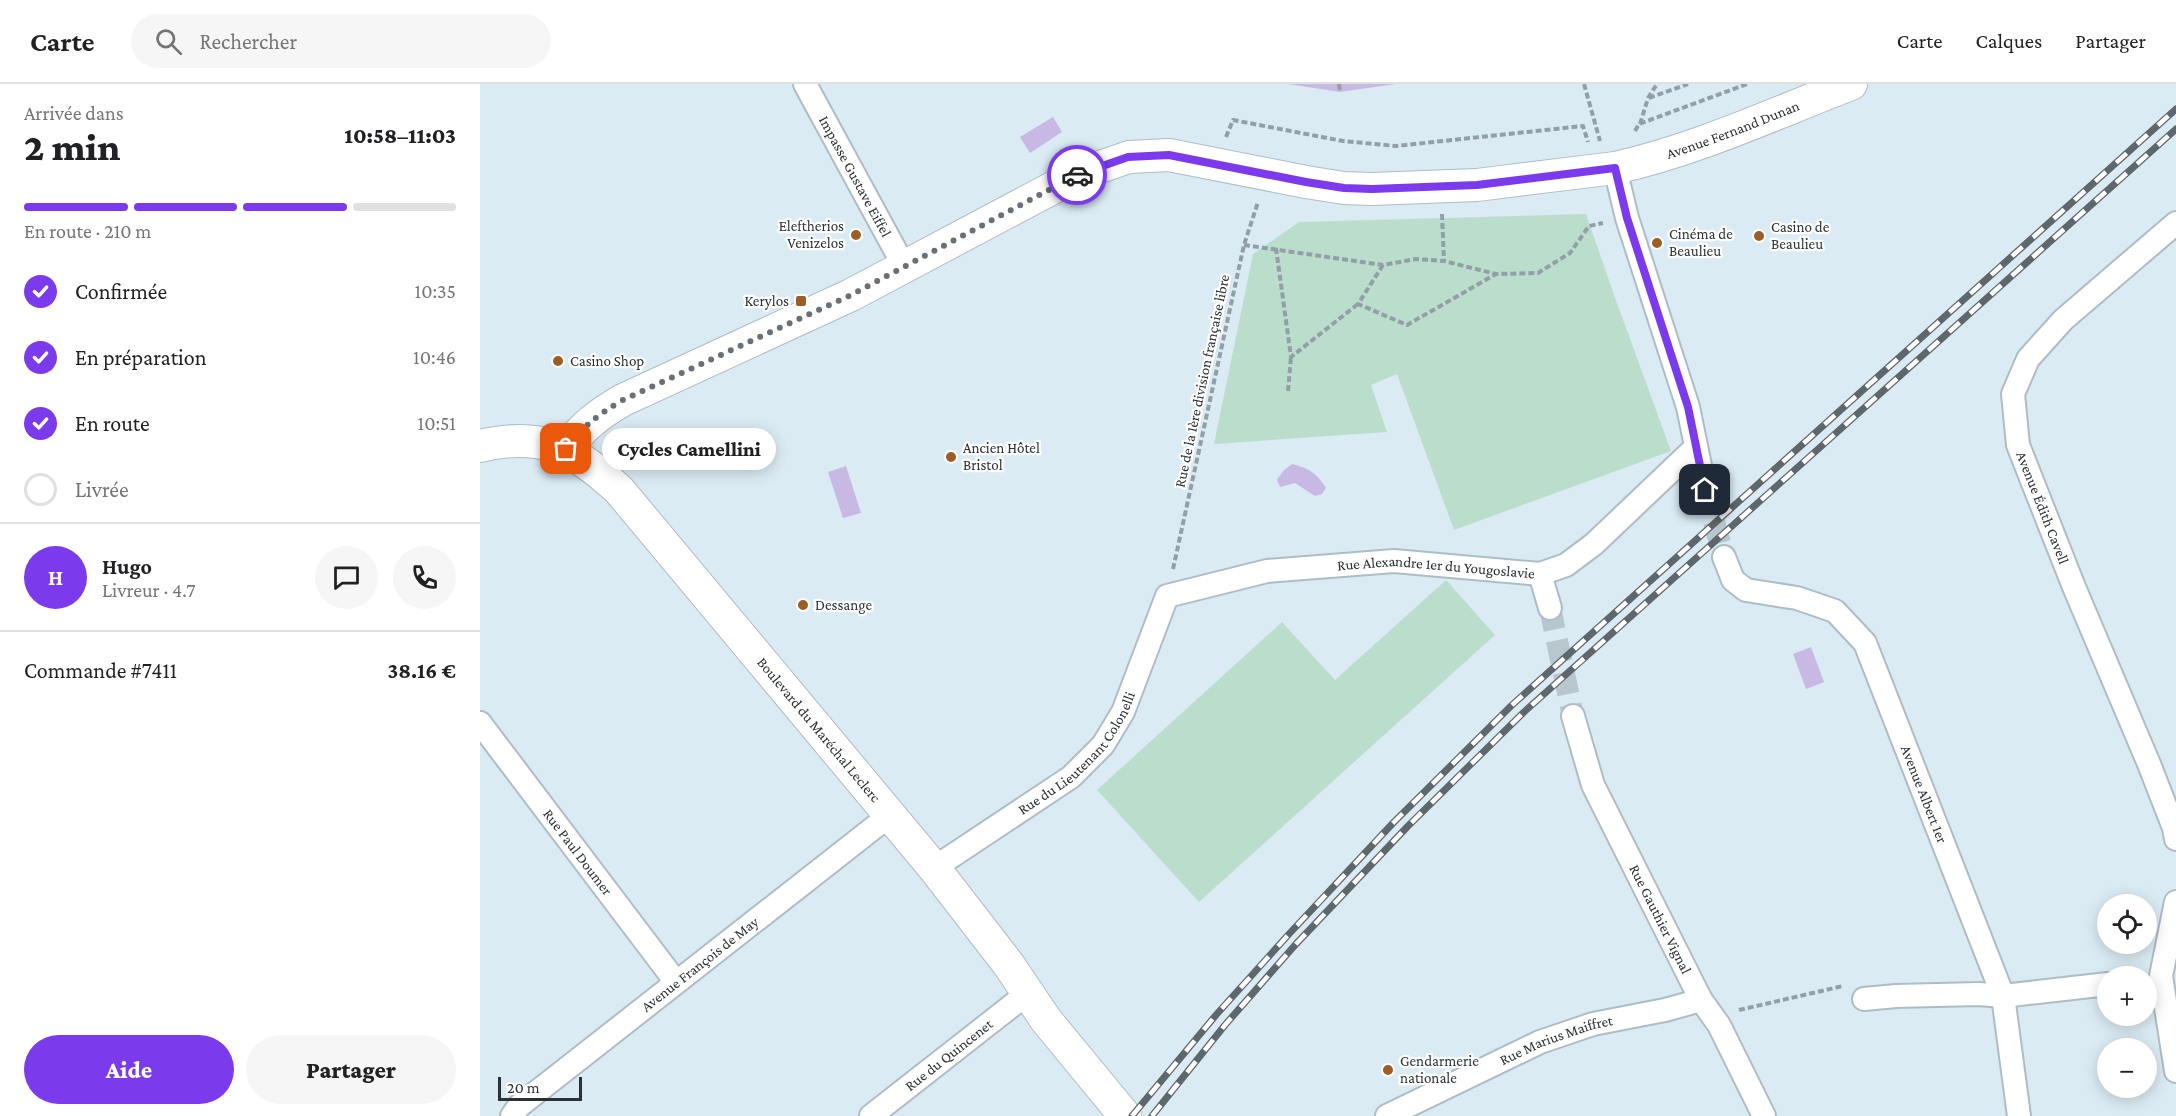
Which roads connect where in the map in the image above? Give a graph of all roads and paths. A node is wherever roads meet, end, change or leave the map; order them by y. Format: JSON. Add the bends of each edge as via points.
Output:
{"nodes":[{"id":1,"x":806,"y":84,"type":"edge"},
{"id":2,"x":1339,"y":84,"type":"edge"},
{"id":3,"x":1584,"y":84,"type":"edge"},
{"id":4,"x":1657,"y":84,"type":"edge"},
{"id":5,"x":1689,"y":84,"type":"edge"},
{"id":6,"x":1747,"y":84,"type":"edge"},
{"id":7,"x":1851,"y":84,"type":"edge"},
{"id":8,"x":1340,"y":92,"type":"dead end"},
{"id":9,"x":1648,"y":98,"type":"junction"},
{"id":10,"x":1640,"y":124,"type":"junction"},
{"id":11,"x":1628,"y":137,"type":"dead end"},
{"id":12,"x":1215,"y":163,"type":"junction"},
{"id":13,"x":1615,"y":168,"type":"junction"},
{"id":14,"x":1268,"y":174,"type":"junction"},
{"id":15,"x":1441,"y":207,"type":"dead end"},
{"id":16,"x":1627,"y":218,"type":"junction"},
{"id":17,"x":2176,"y":224,"type":"edge"},
{"id":18,"x":1244,"y":245,"type":"junction"},
{"id":19,"x":1276,"y":248,"type":"junction"},
{"id":20,"x":1444,"y":261,"type":"junction"},
{"id":21,"x":1383,"y":264,"type":"junction"},
{"id":22,"x":905,"y":268,"type":"junction"},
{"id":23,"x":1496,"y":274,"type":"junction"},
{"id":24,"x":1358,"y":304,"type":"junction"},
{"id":25,"x":1291,"y":357,"type":"junction"},
{"id":26,"x":1288,"y":391,"type":"dead end"},
{"id":27,"x":480,"y":446,"type":"edge"},
{"id":28,"x":1696,"y":447,"type":"junction"},
{"id":29,"x":566,"y":449,"type":"junction"},
{"id":30,"x":1705,"y":490,"type":"tunnel mouth"},
{"id":31,"x":1724,"y":557,"type":"tunnel mouth"},
{"id":32,"x":1540,"y":574,"type":"junction"},
{"id":33,"x":1167,"y":596,"type":"junction"},
{"id":34,"x":1550,"y":608,"type":"tunnel mouth"},
{"id":35,"x":1573,"y":717,"type":"tunnel mouth"},
{"id":36,"x":480,"y":723,"type":"edge"},
{"id":37,"x":890,"y":815,"type":"junction"},
{"id":38,"x":2176,"y":839,"type":"edge"},
{"id":39,"x":934,"y":868,"type":"junction"},
{"id":40,"x":2176,"y":902,"type":"edge"},
{"id":41,"x":2157,"y":967,"type":"edge"},
{"id":42,"x":676,"y":982,"type":"junction"},
{"id":43,"x":2097,"y":985,"type":"edge"},
{"id":44,"x":2157,"y":990,"type":"edge"},
{"id":45,"x":1856,"y":992,"type":"joint"},
{"id":46,"x":1028,"y":993,"type":"junction"},
{"id":47,"x":2003,"y":996,"type":"junction"},
{"id":48,"x":1701,"y":1000,"type":"junction"},
{"id":49,"x":1719,"y":1025,"type":"junction"},
{"id":50,"x":2176,"y":1071,"type":"edge"},
{"id":51,"x":1117,"y":1106,"type":"edge"},
{"id":52,"x":512,"y":1116,"type":"edge"},
{"id":53,"x":871,"y":1116,"type":"edge"},
{"id":54,"x":1387,"y":1116,"type":"edge"},
{"id":55,"x":1764,"y":1116,"type":"edge"},
{"id":56,"x":2019,"y":1116,"type":"edge"}],
"edges":[{"from":1,"to":22,"type":"street","name":"Impasse Gustave Eiffel"},
{"from":2,"to":8,"type":"path"},
{"from":3,"to":12,"type":"path","via":[[1601,145],[1588,143],[1583,126],[1396,146],[1343,141],[1233,120]]},
{"from":4,"to":9,"type":"path"},
{"from":5,"to":9,"type":"path"},
{"from":6,"to":10,"type":"path"},
{"from":7,"to":13,"type":"main road","name":"Avenue Fernand Dunan","via":[[1671,153]]},
{"from":9,"to":10,"type":"path"},
{"from":10,"to":11,"type":"path"},
{"from":12,"to":14,"type":"main road","name":"Avenue Fernand Dunan"},
{"from":12,"to":22,"type":"main road","name":"Avenue Fernand Dunan","via":[[1169,155],[1128,157],[1077,175]]},
{"from":13,"to":14,"type":"main road","name":"Avenue Fernand Dunan","via":[[1399,190],[1344,188]]},
{"from":13,"to":16,"type":"street"},
{"from":14,"to":18,"type":"path","name":"Rue de la 1ère division française libre"},
{"from":15,"to":20,"type":"path"},
{"from":16,"to":23,"type":"path","via":[[1589,226],[1570,253],[1538,273]]},
{"from":16,"to":28,"type":"street","via":[[1688,407]]},
{"from":17,"to":38,"type":"street","name":"Avenue Édith Cavell","via":[[2063,320],[2028,358],[2013,394],[2018,444]]},
{"from":18,"to":19,"type":"path"},
{"from":18,"to":33,"type":"path","name":"Rue de la 1ère division française libre"},
{"from":19,"to":21,"type":"path"},
{"from":19,"to":25,"type":"path"},
{"from":20,"to":21,"type":"path","via":[[1416,259]]},
{"from":20,"to":23,"type":"path"},
{"from":21,"to":24,"type":"path"},
{"from":22,"to":29,"type":"main road","name":"Avenue Fernand Dunan","via":[[623,400],[598,414]]},
{"from":23,"to":24,"type":"path","via":[[1407,325]]},
{"from":24,"to":25,"type":"path"},
{"from":25,"to":26,"type":"path"},
{"from":27,"to":29,"type":"main road","name":"Boulevard du Maréchal Leclerc","via":[[522,440]]},
{"from":28,"to":30,"type":"street"},
{"from":28,"to":32,"type":"street","name":"Rue Alexandre 1er du Yougoslavie","via":[[1594,544],[1566,565]]},
{"from":29,"to":37,"type":"main road","name":"Boulevard du Maréchal Leclerc","via":[[593,466],[619,490]]},
{"from":31,"to":47,"type":"street","name":"Avenue Albert 1er","via":[[1733,580],[1746,590],[1797,598],[1835,611],[1864,643]]},
{"from":32,"to":33,"type":"street","name":"Rue Alexandre 1er du Yougoslavie","via":[[1394,561],[1267,571]]},
{"from":32,"to":34,"type":"street"},
{"from":33,"to":39,"type":"street","name":"Rue du Lieutenant Colonelli","via":[[1123,711],[1102,745],[1071,777]]},
{"from":35,"to":48,"type":"street","name":"Rue Gauthier Vignal","via":[[1593,785]]},
{"from":36,"to":42,"type":"street","name":"Rue Paul Doumer"},
{"from":37,"to":39,"type":"main road","name":"Boulevard du Maréchal Leclerc"},
{"from":37,"to":42,"type":"street","name":"Avenue François de May"},
{"from":39,"to":46,"type":"main road","name":"Boulevard du Maréchal Leclerc"},
{"from":40,"to":41,"type":"street"},
{"from":42,"to":52,"type":"street","name":"Avenue François de May","via":[[519,1106]]},
{"from":43,"to":47,"type":"street"},
{"from":44,"to":50,"type":"street"},
{"from":45,"to":47,"type":"street"},
{"from":45,"to":49,"type":"path","via":[[1742,1008]]},
{"from":46,"to":51,"type":"main road","name":"Boulevard du Maréchal Leclerc"},
{"from":46,"to":53,"type":"street","name":"Rue du Quincenet"},
{"from":47,"to":56,"type":"street","name":"Avenue Albert 1er"},
{"from":48,"to":49,"type":"street","name":"Rue Gauthier Vignal"},
{"from":48,"to":54,"type":"street","name":"Rue Marius Maiffret","via":[[1593,1024],[1540,1042]]},
{"from":49,"to":55,"type":"street","name":"Rue Gauthier Vignal"}]}
